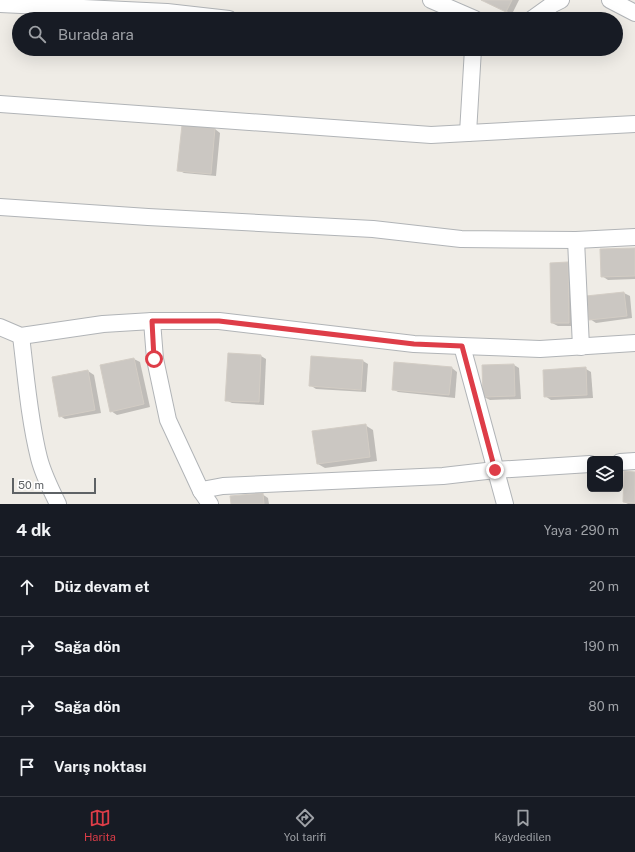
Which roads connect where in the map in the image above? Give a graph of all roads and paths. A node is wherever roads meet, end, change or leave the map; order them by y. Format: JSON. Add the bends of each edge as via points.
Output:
{"nodes":[{"id":1,"x":431,"y":0,"type":"edge"},
{"id":2,"x":561,"y":0,"type":"edge"},
{"id":3,"x":610,"y":0,"type":"edge"},
{"id":4,"x":447,"y":3,"type":"edge"},
{"id":5,"x":0,"y":4,"type":"edge"},
{"id":6,"x":110,"y":4,"type":"edge"},
{"id":7,"x":167,"y":12,"type":"edge"},
{"id":8,"x":461,"y":12,"type":"edge"},
{"id":9,"x":542,"y":12,"type":"edge"},
{"id":10,"x":635,"y":13,"type":"edge"},
{"id":11,"x":474,"y":56,"type":"edge"},
{"id":12,"x":0,"y":104,"type":"edge"},
{"id":13,"x":635,"y":124,"type":"edge"},
{"id":14,"x":468,"y":133,"type":"junction"},
{"id":15,"x":0,"y":207,"type":"edge"},
{"id":16,"x":635,"y":237,"type":"edge"},
{"id":17,"x":576,"y":240,"type":"junction"},
{"id":18,"x":152,"y":321,"type":"junction"},
{"id":19,"x":0,"y":327,"type":"edge"},
{"id":20,"x":21,"y":336,"type":"junction"},
{"id":21,"x":635,"y":343,"type":"edge"},
{"id":22,"x":462,"y":346,"type":"junction"},
{"id":23,"x":581,"y":346,"type":"junction"},
{"id":24,"x":635,"y":461,"type":"edge"},
{"id":25,"x":623,"y":462,"type":"edge"},
{"id":26,"x":587,"y":464,"type":"edge"},
{"id":27,"x":495,"y":470,"type":"junction"},
{"id":28,"x":206,"y":498,"type":"edge"},
{"id":29,"x":58,"y":504,"type":"edge"},
{"id":30,"x":505,"y":504,"type":"edge"}],
"edges":[{"from":1,"to":4,"type":"street"},
{"from":2,"to":9,"type":"street"},
{"from":3,"to":10,"type":"street"},
{"from":4,"to":8,"type":"street"},
{"from":5,"to":6,"type":"street"},
{"from":6,"to":7,"type":"street"},
{"from":11,"to":14,"type":"street"},
{"from":12,"to":14,"type":"street","via":[[431,135]]},
{"from":13,"to":14,"type":"street"},
{"from":15,"to":17,"type":"street","via":[[373,230],[461,239]]},
{"from":16,"to":17,"type":"street"},
{"from":17,"to":23,"type":"street"},
{"from":18,"to":20,"type":"street","via":[[103,324]]},
{"from":18,"to":22,"type":"street","via":[[219,321],[407,343]]},
{"from":18,"to":28,"type":"street","via":[[154,359],[168,420]]},
{"from":19,"to":20,"type":"street"},
{"from":20,"to":29,"type":"street","via":[[29,409],[39,460]]},
{"from":21,"to":23,"type":"street"},
{"from":22,"to":23,"type":"street","via":[[540,349]]},
{"from":22,"to":27,"type":"street"},
{"from":24,"to":25,"type":"street"},
{"from":26,"to":27,"type":"street"},
{"from":27,"to":28,"type":"street","via":[[443,476],[223,486],[207,489]]},
{"from":27,"to":30,"type":"street"}]}
